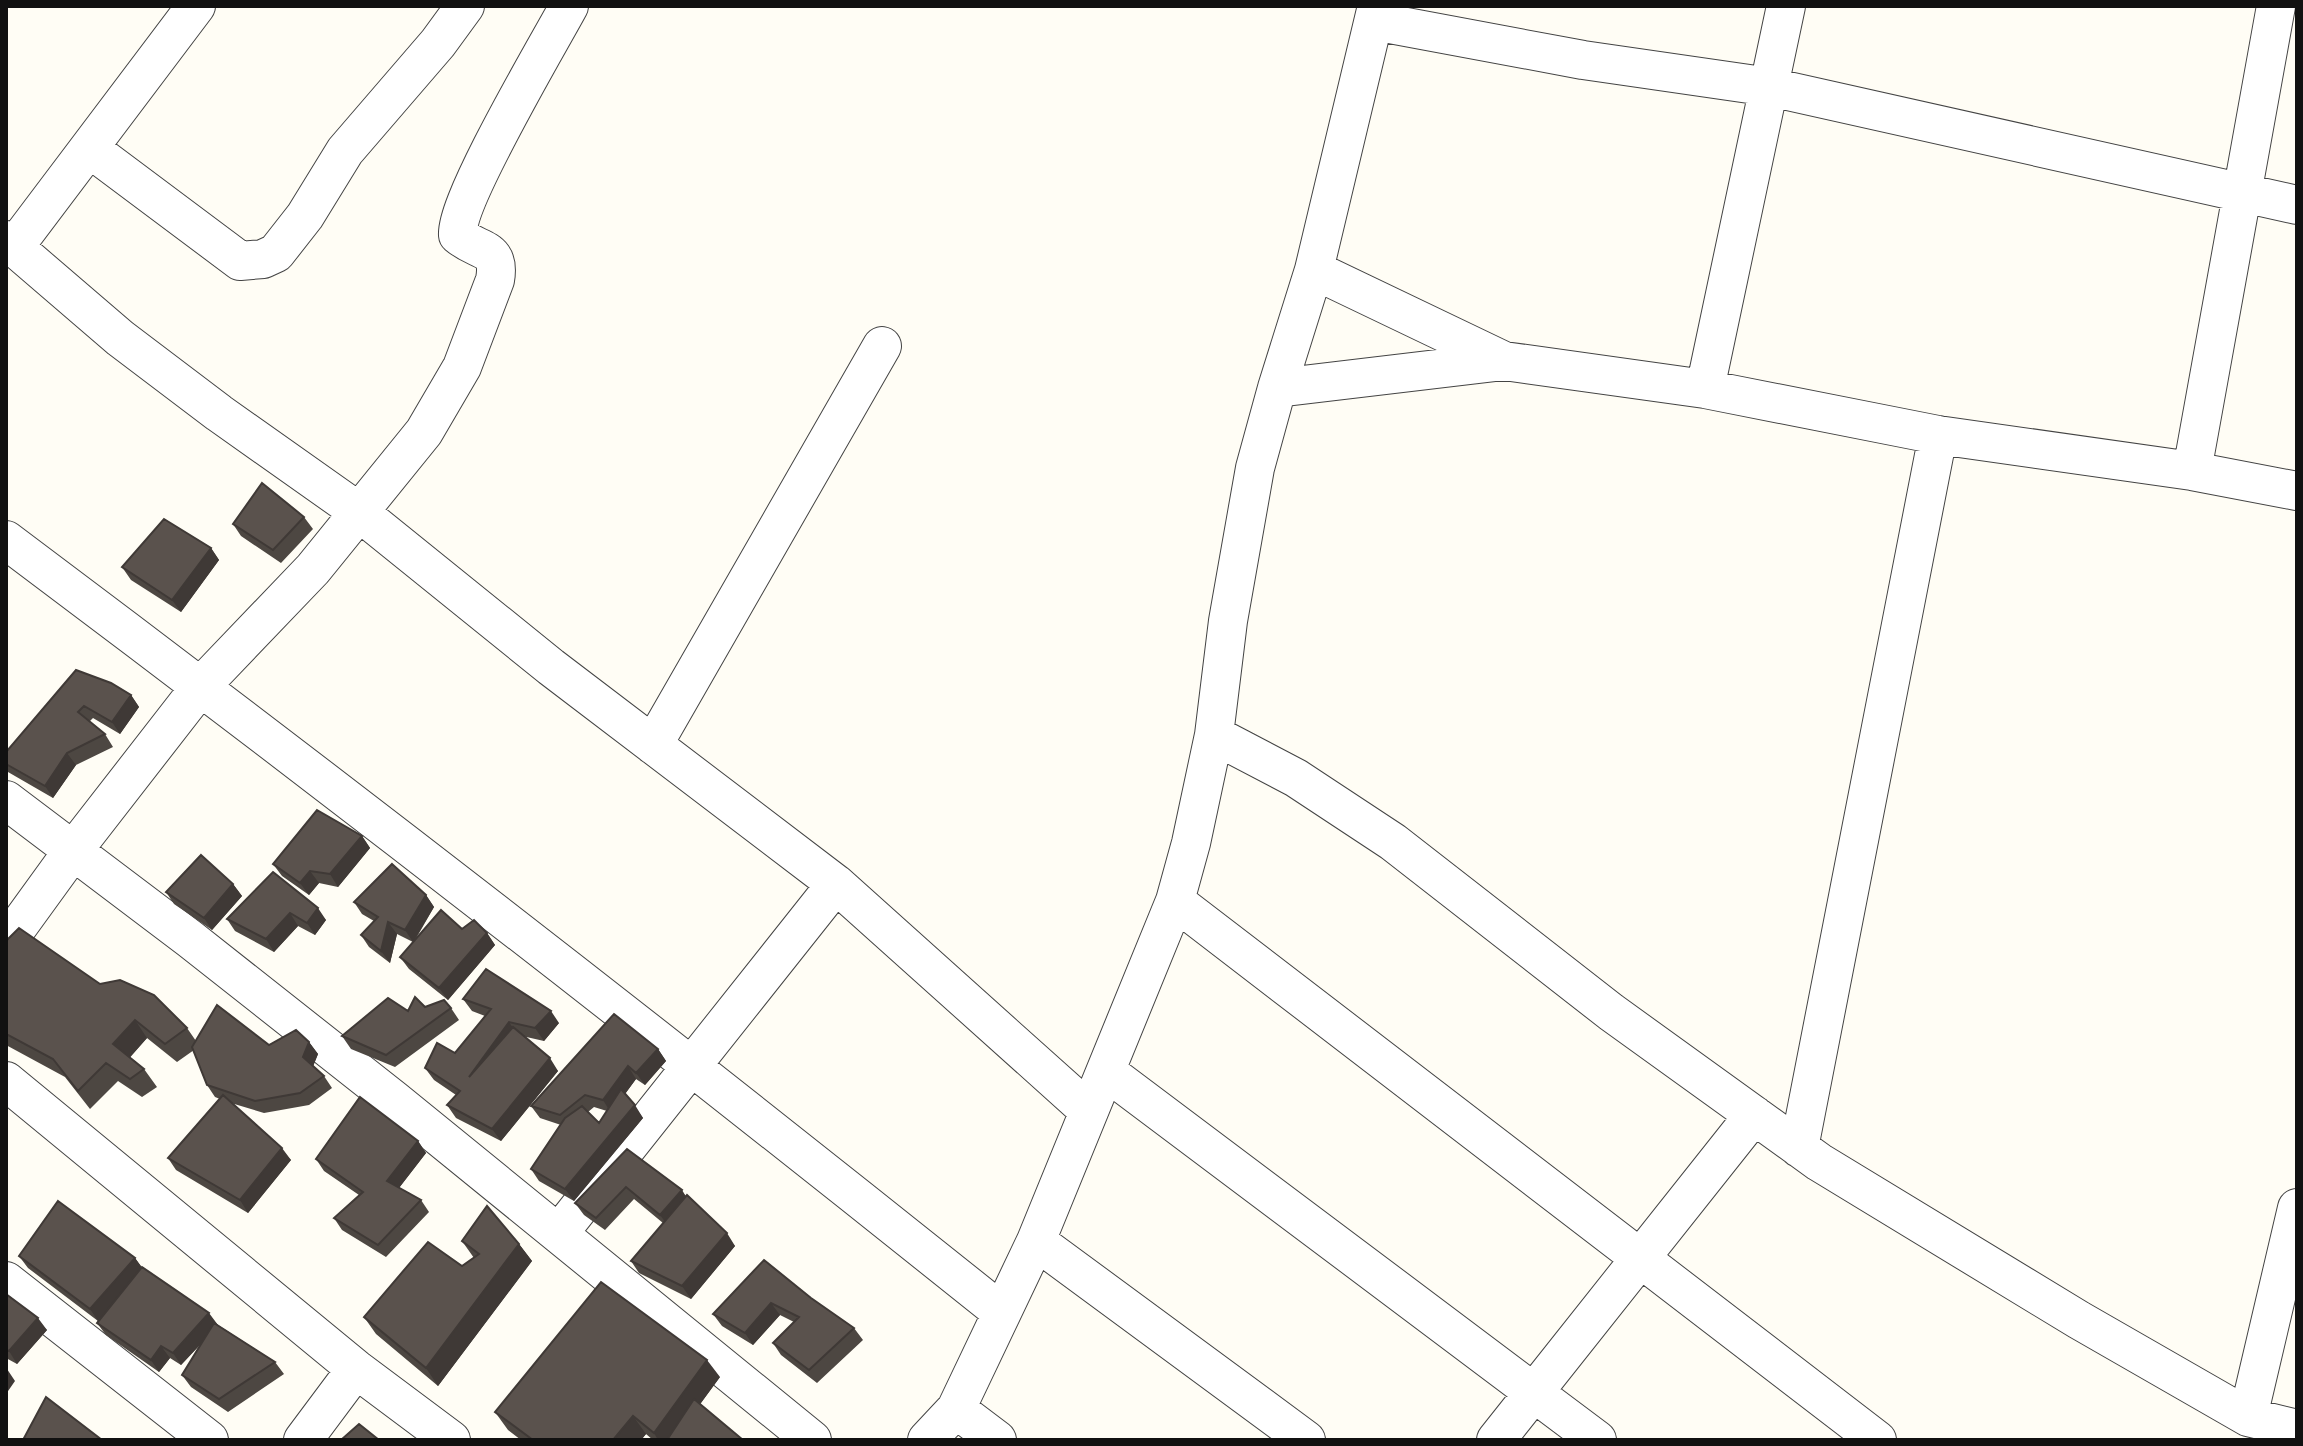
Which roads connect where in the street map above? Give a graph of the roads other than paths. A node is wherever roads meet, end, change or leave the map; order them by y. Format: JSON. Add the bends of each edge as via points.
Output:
{"nodes":[{"id":1,"x":196,"y":6,"type":"edge"},
{"id":2,"x":465,"y":6,"type":"edge"},
{"id":3,"x":569,"y":6,"type":"edge"},
{"id":4,"x":1786,"y":6,"type":"edge"},
{"id":5,"x":2276,"y":6,"type":"edge"},
{"id":6,"x":1376,"y":13,"type":"edge"},
{"id":7,"x":1770,"y":87,"type":"junction"},
{"id":8,"x":89,"y":148,"type":"junction"},
{"id":9,"x":2242,"y":194,"type":"junction"},
{"id":10,"x":2297,"y":205,"type":"edge"},
{"id":11,"x":10,"y":243,"type":"edge"},
{"id":12,"x":1314,"y":270,"type":"junction"},
{"id":13,"x":882,"y":346,"type":"dead end"},
{"id":14,"x":1504,"y":361,"type":"junction"},
{"id":15,"x":1277,"y":388,"type":"junction"},
{"id":16,"x":1705,"y":389,"type":"junction"},
{"id":17,"x":1938,"y":435,"type":"junction"},
{"id":18,"x":2192,"y":471,"type":"junction"},
{"id":19,"x":2297,"y":491,"type":"edge"},
{"id":20,"x":359,"y":512,"type":"junction"},
{"id":21,"x":6,"y":540,"type":"edge"},
{"id":22,"x":201,"y":686,"type":"junction"},
{"id":23,"x":1214,"y":735,"type":"junction"},
{"id":24,"x":653,"y":745,"type":"junction"},
{"id":25,"x":6,"y":800,"type":"edge"},
{"id":26,"x":72,"y":852,"type":"junction"},
{"id":27,"x":836,"y":884,"type":"junction"},
{"id":28,"x":1175,"y":901,"type":"junction"},
{"id":29,"x":6,"y":943,"type":"edge"},
{"id":30,"x":693,"y":1065,"type":"junction"},
{"id":31,"x":1107,"y":1072,"type":"junction"},
{"id":32,"x":10,"y":1091,"type":"edge"},
{"id":33,"x":1089,"y":1111,"type":"junction"},
{"id":34,"x":1754,"y":1115,"type":"junction"},
{"id":35,"x":1799,"y":1148,"type":"junction"},
{"id":36,"x":2297,"y":1208,"type":"edge"},
{"id":37,"x":559,"y":1233,"type":"junction"},
{"id":38,"x":1036,"y":1241,"type":"junction"},
{"id":39,"x":1642,"y":1259,"type":"junction"},
{"id":40,"x":6,"y":1281,"type":"edge"},
{"id":41,"x":1001,"y":1312,"type":"junction"},
{"id":42,"x":356,"y":1369,"type":"junction"},
{"id":43,"x":1535,"y":1391,"type":"junction"},
{"id":44,"x":956,"y":1409,"type":"junction"},
{"id":45,"x":2271,"y":1428,"type":"edge"},
{"id":46,"x":209,"y":1440,"type":"edge"},
{"id":47,"x":303,"y":1440,"type":"edge"},
{"id":48,"x":451,"y":1440,"type":"edge"},
{"id":49,"x":812,"y":1440,"type":"edge"},
{"id":50,"x":927,"y":1440,"type":"edge"},
{"id":51,"x":997,"y":1440,"type":"edge"},
{"id":52,"x":1306,"y":1440,"type":"edge"},
{"id":53,"x":1496,"y":1440,"type":"edge"},
{"id":54,"x":1597,"y":1440,"type":"edge"},
{"id":55,"x":1877,"y":1440,"type":"edge"}],
"edges":[{"from":1,"to":8,"type":"street"},
{"from":2,"to":8,"type":"street","via":[[345,151],[276,253],[263,259],[240,261]]},
{"from":3,"to":20,"type":"street","via":[[459,220],[458,235],[492,253],[497,266],[462,367],[424,432]]},
{"from":4,"to":7,"type":"street"},
{"from":5,"to":9,"type":"street"},
{"from":6,"to":7,"type":"street","via":[[1583,60]]},
{"from":6,"to":12,"type":"street"},
{"from":7,"to":9,"type":"street"},
{"from":7,"to":16,"type":"street"},
{"from":8,"to":11,"type":"street"},
{"from":9,"to":10,"type":"street"},
{"from":9,"to":18,"type":"street"},
{"from":11,"to":20,"type":"street","via":[[132,347]]},
{"from":12,"to":14,"type":"street"},
{"from":12,"to":15,"type":"street"},
{"from":13,"to":24,"type":"street"},
{"from":14,"to":15,"type":"street"},
{"from":14,"to":16,"type":"street"},
{"from":15,"to":23,"type":"street","via":[[1253,483]]},
{"from":16,"to":17,"type":"street"},
{"from":17,"to":18,"type":"street"},
{"from":17,"to":35,"type":"street"},
{"from":18,"to":19,"type":"street"},
{"from":20,"to":22,"type":"street","via":[[313,569]]},
{"from":20,"to":24,"type":"street"},
{"from":21,"to":22,"type":"street"},
{"from":22,"to":26,"type":"street"},
{"from":22,"to":30,"type":"street"},
{"from":23,"to":28,"type":"street"},
{"from":23,"to":34,"type":"street","via":[[1296,778],[1393,842],[1611,1012]]},
{"from":24,"to":27,"type":"street"},
{"from":25,"to":26,"type":"street"},
{"from":26,"to":29,"type":"street"},
{"from":26,"to":37,"type":"street","via":[[190,939]]},
{"from":27,"to":30,"type":"street"},
{"from":27,"to":33,"type":"street"},
{"from":28,"to":31,"type":"street"},
{"from":28,"to":39,"type":"street"},
{"from":30,"to":37,"type":"street"},
{"from":30,"to":41,"type":"street"},
{"from":31,"to":33,"type":"street"},
{"from":31,"to":43,"type":"street"},
{"from":32,"to":42,"type":"street"},
{"from":33,"to":38,"type":"street"},
{"from":34,"to":35,"type":"street"},
{"from":34,"to":39,"type":"street"},
{"from":35,"to":45,"type":"street","via":[[2079,1320]]},
{"from":36,"to":45,"type":"street"},
{"from":37,"to":49,"type":"street"},
{"from":38,"to":41,"type":"street"},
{"from":38,"to":52,"type":"street"},
{"from":39,"to":43,"type":"street"},
{"from":39,"to":55,"type":"street"},
{"from":40,"to":46,"type":"street"},
{"from":41,"to":44,"type":"street"},
{"from":42,"to":47,"type":"street"},
{"from":42,"to":48,"type":"street"},
{"from":43,"to":53,"type":"street"},
{"from":43,"to":54,"type":"street"},
{"from":44,"to":50,"type":"street"},
{"from":44,"to":51,"type":"street"}]}
